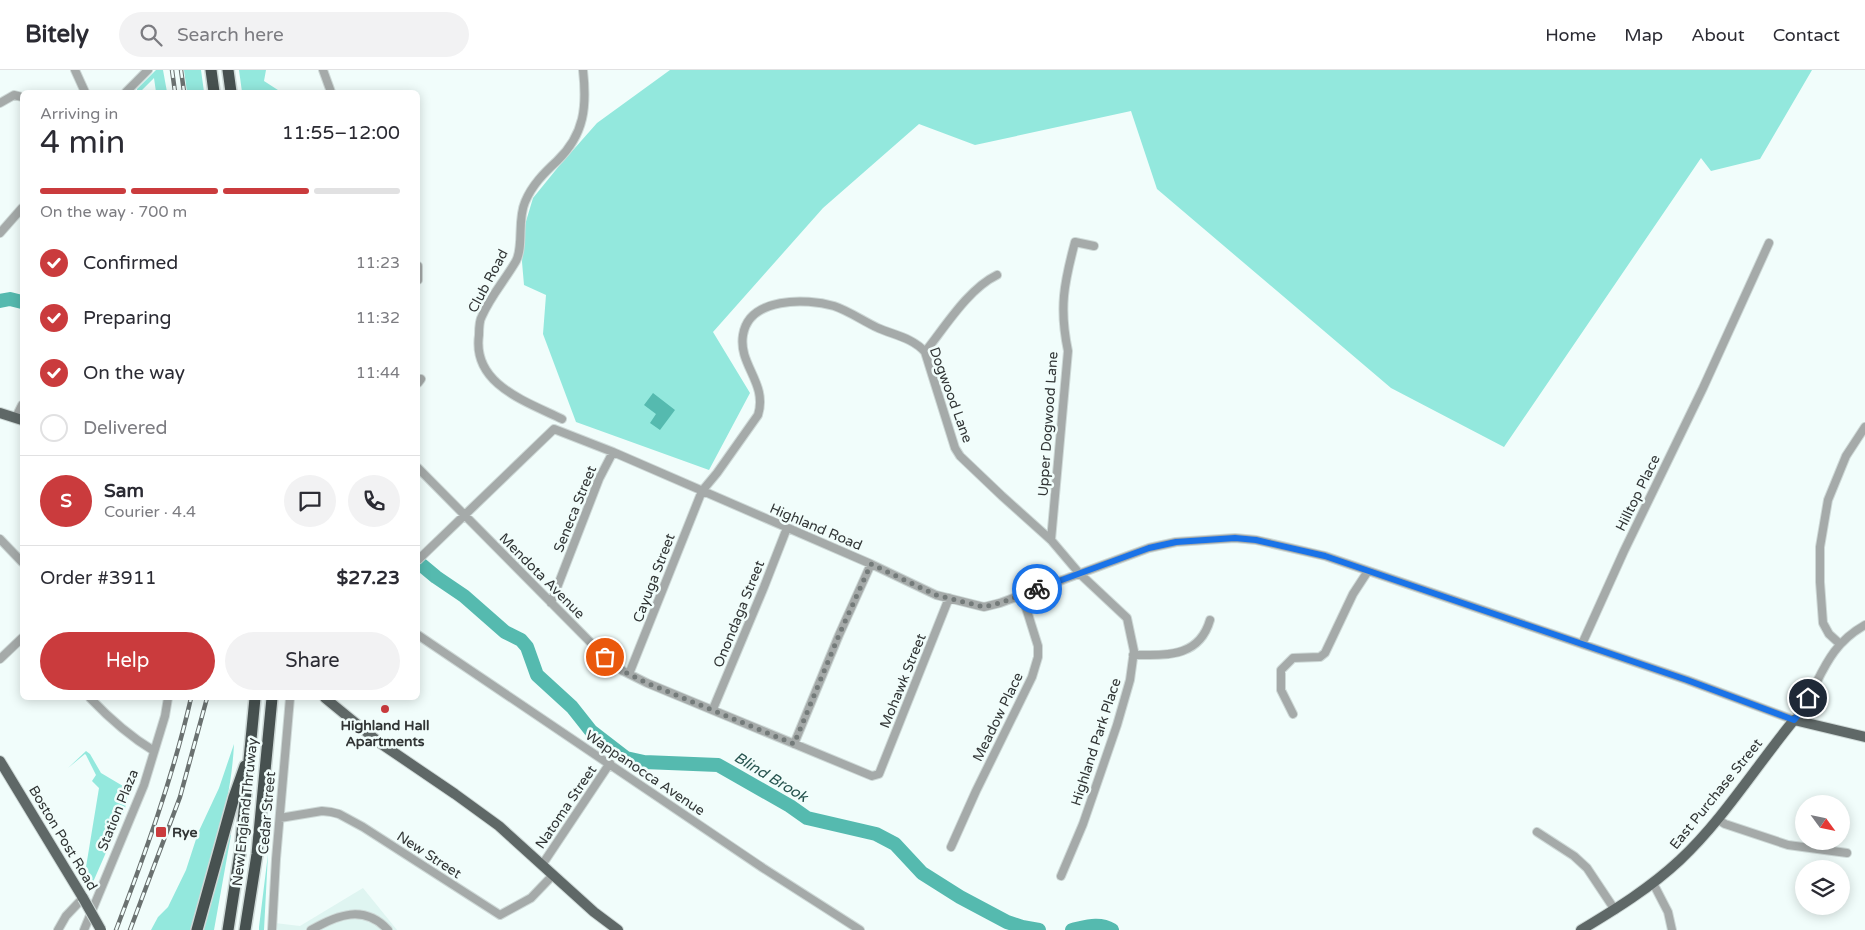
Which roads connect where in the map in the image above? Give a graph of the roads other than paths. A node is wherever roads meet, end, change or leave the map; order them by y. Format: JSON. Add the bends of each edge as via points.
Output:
{"nodes":[{"id":1,"x":75,"y":70,"type":"edge"},
{"id":2,"x":148,"y":70,"type":"edge"},
{"id":3,"x":211,"y":70,"type":"edge"},
{"id":4,"x":228,"y":70,"type":"edge"},
{"id":5,"x":323,"y":70,"type":"edge"},
{"id":6,"x":583,"y":70,"type":"edge"},
{"id":7,"x":330,"y":89,"type":"edge"},
{"id":8,"x":84,"y":90,"type":"edge"},
{"id":9,"x":128,"y":90,"type":"edge"},
{"id":10,"x":214,"y":90,"type":"edge"},
{"id":11,"x":231,"y":90,"type":"edge"},
{"id":12,"x":20,"y":96,"type":"edge"},
{"id":13,"x":0,"y":103,"type":"edge"},
{"id":14,"x":20,"y":210,"type":"edge"},
{"id":15,"x":0,"y":233,"type":"edge"},
{"id":16,"x":1769,"y":243,"type":"dead end"},
{"id":17,"x":1094,"y":246,"type":"dead end"},
{"id":18,"x":998,"y":275,"type":"dead end"},
{"id":19,"x":924,"y":352,"type":"junction"},
{"id":20,"x":0,"y":413,"type":"edge"},
{"id":21,"x":19,"y":418,"type":"edge"},
{"id":22,"x":562,"y":419,"type":"dead end"},
{"id":23,"x":1865,"y":427,"type":"edge"},
{"id":24,"x":612,"y":452,"type":"junction"},
{"id":25,"x":420,"y":470,"type":"edge"},
{"id":26,"x":702,"y":491,"type":"junction"},
{"id":27,"x":464,"y":514,"type":"junction"},
{"id":28,"x":787,"y":528,"type":"junction"},
{"id":29,"x":0,"y":539,"type":"edge"},
{"id":30,"x":1051,"y":540,"type":"junction"},
{"id":31,"x":420,"y":558,"type":"edge"},
{"id":32,"x":20,"y":560,"type":"edge"},
{"id":33,"x":871,"y":564,"type":"junction"},
{"id":34,"x":1368,"y":571,"type":"junction"},
{"id":35,"x":1079,"y":573,"type":"junction"},
{"id":36,"x":1022,"y":595,"type":"junction"},
{"id":37,"x":949,"y":598,"type":"junction"},
{"id":38,"x":551,"y":603,"type":"junction"},
{"id":39,"x":1210,"y":620,"type":"dead end"},
{"id":40,"x":1865,"y":625,"type":"edge"},
{"id":41,"x":420,"y":636,"type":"edge"},
{"id":42,"x":20,"y":640,"type":"edge"},
{"id":43,"x":1582,"y":644,"type":"junction"},
{"id":44,"x":1840,"y":644,"type":"junction"},
{"id":45,"x":1133,"y":655,"type":"junction"},
{"id":46,"x":0,"y":659,"type":"edge"},
{"id":47,"x":629,"y":674,"type":"junction"},
{"id":48,"x":92,"y":700,"type":"edge"},
{"id":49,"x":167,"y":700,"type":"edge"},
{"id":50,"x":255,"y":700,"type":"edge"},
{"id":51,"x":272,"y":700,"type":"edge"},
{"id":52,"x":290,"y":700,"type":"edge"},
{"id":53,"x":327,"y":700,"type":"edge"},
{"id":54,"x":713,"y":709,"type":"junction"},
{"id":55,"x":1293,"y":714,"type":"dead end"},
{"id":56,"x":1794,"y":720,"type":"junction"},
{"id":57,"x":1865,"y":737,"type":"edge"},
{"id":58,"x":794,"y":744,"type":"junction"},
{"id":59,"x":250,"y":750,"type":"junction"},
{"id":60,"x":154,"y":751,"type":"junction"},
{"id":61,"x":0,"y":761,"type":"edge"},
{"id":62,"x":610,"y":763,"type":"junction"},
{"id":63,"x":880,"y":772,"type":"joint"},
{"id":64,"x":3,"y":773,"type":"edge"},
{"id":65,"x":280,"y":818,"type":"junction"},
{"id":66,"x":1717,"y":819,"type":"junction"},
{"id":67,"x":1537,"y":832,"type":"dead end"},
{"id":68,"x":950,"y":847,"type":"dead end"},
{"id":69,"x":1847,"y":853,"type":"dead end"},
{"id":70,"x":542,"y":865,"type":"junction"},
{"id":71,"x":553,"y":875,"type":"junction"},
{"id":72,"x":1062,"y":876,"type":"dead end"},
{"id":73,"x":1653,"y":884,"type":"junction"},
{"id":74,"x":83,"y":898,"type":"junction"},
{"id":75,"x":1615,"y":910,"type":"junction"},
{"id":76,"x":848,"y":927,"type":"edge"},
{"id":77,"x":58,"y":930,"type":"edge"},
{"id":78,"x":84,"y":930,"type":"edge"},
{"id":79,"x":101,"y":930,"type":"edge"},
{"id":80,"x":197,"y":930,"type":"edge"},
{"id":81,"x":228,"y":930,"type":"edge"},
{"id":82,"x":245,"y":930,"type":"edge"},
{"id":83,"x":272,"y":930,"type":"edge"},
{"id":84,"x":311,"y":930,"type":"edge"},
{"id":85,"x":388,"y":930,"type":"edge"},
{"id":86,"x":618,"y":930,"type":"edge"},
{"id":87,"x":860,"y":930,"type":"edge"},
{"id":88,"x":1581,"y":930,"type":"edge"},
{"id":89,"x":1672,"y":930,"type":"edge"}],
"edges":[{"from":1,"to":8,"type":"street"},
{"from":2,"to":9,"type":"street"},
{"from":3,"to":10,"type":"highway"},
{"from":4,"to":11,"type":"highway"},
{"from":5,"to":7,"type":"street"},
{"from":6,"to":22,"type":"street","name":"Club Road","via":[[586,94],[579,129],[571,145],[538,180],[526,200],[521,212],[517,259],[481,317],[478,344],[478,355],[494,382]]},
{"from":12,"to":13,"type":"street","via":[[14,95]]},
{"from":14,"to":15,"type":"street"},
{"from":16,"to":43,"type":"street","name":"Hilltop Place"},
{"from":17,"to":30,"type":"street","name":"Upper Dogwood Lane","via":[[1075,242],[1062,298],[1068,351]]},
{"from":18,"to":19,"type":"street","via":[[986,280],[974,292]]},
{"from":19,"to":26,"type":"street","name":"Dogwood Lane","via":[[914,342],[834,306],[802,301],[761,309],[745,326],[742,347],[760,392],[761,406],[758,415]]},
{"from":19,"to":30,"type":"street","name":"Dogwood Lane","via":[[960,456]]},
{"from":20,"to":21,"type":"main road"},
{"from":23,"to":44,"type":"street","via":[[1846,456],[1828,500],[1820,548],[1823,623]]},
{"from":24,"to":26,"type":"street","name":"Highland Road"},
{"from":24,"to":27,"type":"street","name":"Highland Road","via":[[554,430]]},
{"from":24,"to":38,"type":"street","name":"Seneca Street"},
{"from":25,"to":27,"type":"street","name":"Mendota Avenue"},
{"from":26,"to":28,"type":"street","name":"Highland Road"},
{"from":26,"to":47,"type":"street","name":"Cayuga Street"},
{"from":27,"to":31,"type":"street","name":"Highland Road"},
{"from":27,"to":38,"type":"street","name":"Mendota Avenue"},
{"from":28,"to":33,"type":"street","name":"Highland Road"},
{"from":28,"to":54,"type":"street","name":"Onondaga Street"},
{"from":29,"to":32,"type":"street"},
{"from":30,"to":35,"type":"street","name":"Dogwood Lane"},
{"from":33,"to":37,"type":"street","name":"Highland Road"},
{"from":33,"to":58,"type":"street"},
{"from":34,"to":35,"type":"street","name":"Highland Road","via":[[1325,556],[1235,538],[1176,542],[1149,548]]},
{"from":34,"to":43,"type":"street","name":"Highland Road"},
{"from":34,"to":55,"type":"street","via":[[1353,594],[1325,653],[1320,657],[1293,658],[1281,670],[1281,690]]},
{"from":35,"to":36,"type":"street","name":"Highland Road"},
{"from":35,"to":45,"type":"street","name":"Highland Park Place","via":[[1127,618]]},
{"from":36,"to":37,"type":"street","name":"Highland Road","via":[[984,607]]},
{"from":36,"to":68,"type":"street","name":"Meadow Place","via":[[1038,646],[1038,657],[1032,677]]},
{"from":37,"to":63,"type":"street","name":"Mohawk Street"},
{"from":38,"to":47,"type":"street","name":"Mendota Avenue","via":[[605,657]]},
{"from":39,"to":45,"type":"street","via":[[1207,632],[1184,652]]},
{"from":40,"to":44,"type":"street"},
{"from":41,"to":62,"type":"street","name":"Wappanocca Avenue"},
{"from":42,"to":46,"type":"street"},
{"from":43,"to":56,"type":"street","name":"Highland Road"},
{"from":44,"to":56,"type":"street","via":[[1826,662],[1804,708]]},
{"from":45,"to":72,"type":"street","name":"Highland Park Place","via":[[1130,680],[1117,725]]},
{"from":47,"to":54,"type":"street","name":"Mendota Avenue"},
{"from":48,"to":60,"type":"street","via":[[118,727]]},
{"from":49,"to":60,"type":"street","name":"Station Plaza"},
{"from":50,"to":59,"type":"highway","name":"New England Thruway"},
{"from":51,"to":82,"type":"highway","name":"New England Thruway","via":[[257,854]]},
{"from":52,"to":65,"type":"street","name":"Cedar Street"},
{"from":53,"to":70,"type":"main road","via":[[380,743],[486,816]]},
{"from":54,"to":58,"type":"street","name":"Mendota Avenue"},
{"from":56,"to":57,"type":"main road"},
{"from":56,"to":66,"type":"main road","name":"East Purchase Street"},
{"from":58,"to":63,"type":"street","name":"Mendota Avenue","via":[[872,776]]},
{"from":59,"to":80,"type":"highway"},
{"from":59,"to":81,"type":"highway","name":"New England Thruway","via":[[240,853]]},
{"from":60,"to":78,"type":"street","name":"Station Plaza","via":[[140,796]]},
{"from":61,"to":64,"type":"main road","name":"Boston Post Road"},
{"from":62,"to":70,"type":"street","name":"Natoma Street"},
{"from":62,"to":76,"type":"street","name":"Wappanocca Avenue"},
{"from":64,"to":74,"type":"main road","name":"Boston Post Road"},
{"from":65,"to":71,"type":"street","name":"New Street","via":[[322,811],[340,814],[500,914],[531,898]]},
{"from":65,"to":83,"type":"street","name":"Cedar Street"},
{"from":66,"to":69,"type":"street","via":[[1788,845]]},
{"from":66,"to":73,"type":"main road","name":"East Purchase Street","via":[[1691,849]]},
{"from":67,"to":75,"type":"street","via":[[1587,868]]},
{"from":70,"to":71,"type":"main road"},
{"from":71,"to":86,"type":"main road"},
{"from":73,"to":75,"type":"main road","name":"East Purchase Street"},
{"from":73,"to":89,"type":"street","via":[[1668,912]]},
{"from":74,"to":77,"type":"street"},
{"from":74,"to":79,"type":"main road","name":"Boston Post Road","bridge":true},
{"from":75,"to":88,"type":"main road","name":"East Purchase Street"},
{"from":76,"to":87,"type":"street","name":"Wappanocca Avenue"},
{"from":84,"to":85,"type":"street","via":[[332,918],[358,914],[376,920]]}]}
